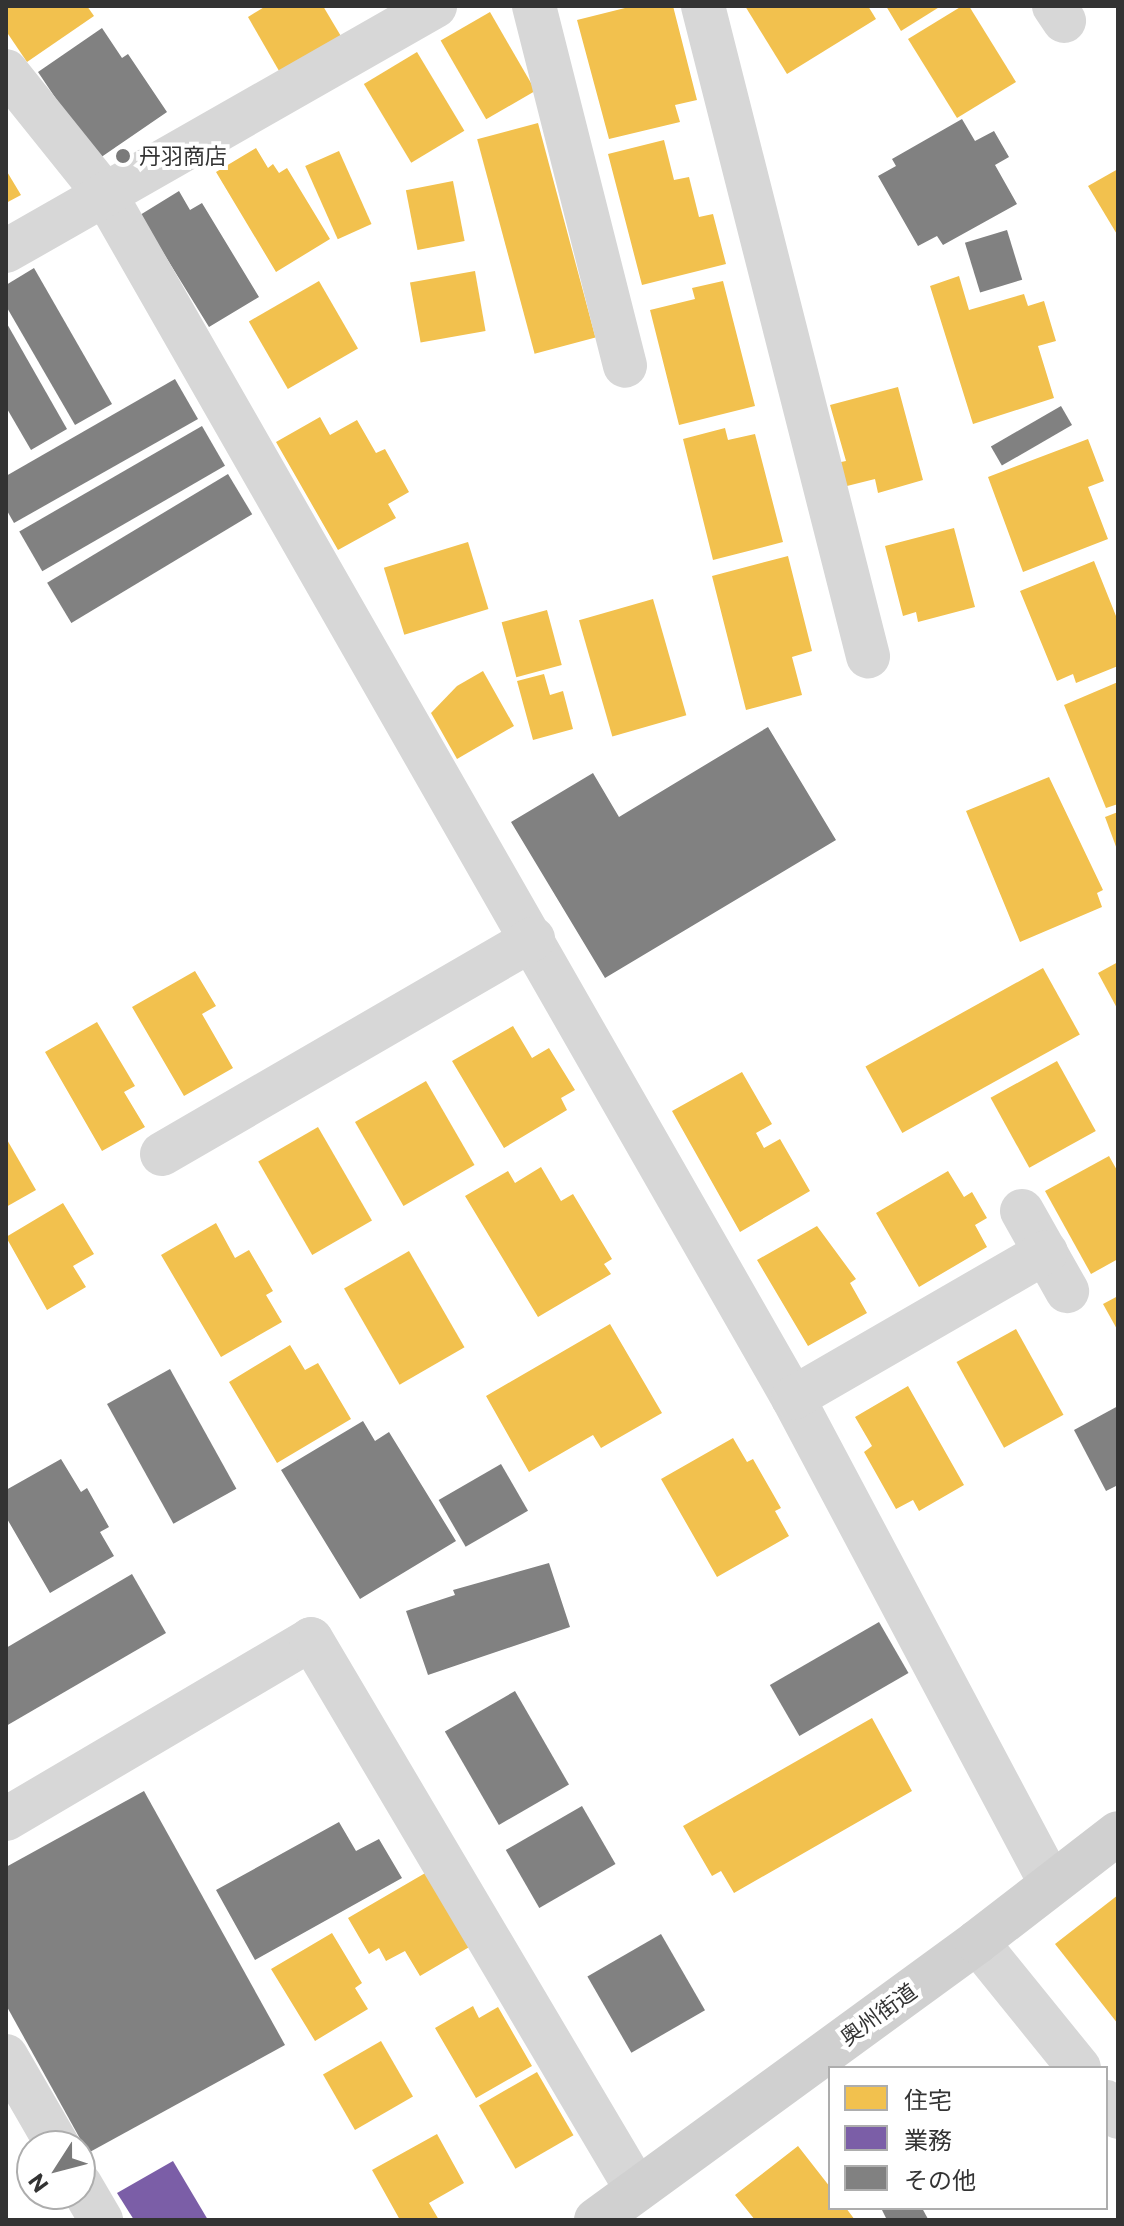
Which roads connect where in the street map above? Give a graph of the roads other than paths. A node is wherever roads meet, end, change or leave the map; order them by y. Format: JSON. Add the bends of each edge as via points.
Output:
{"nodes":[{"id":1,"x":435,"y":6,"type":"edge"},
{"id":2,"x":534,"y":6,"type":"edge"},
{"id":3,"x":703,"y":6,"type":"edge"},
{"id":4,"x":6,"y":71,"type":"edge"},
{"id":5,"x":106,"y":196,"type":"junction"},
{"id":6,"x":6,"y":251,"type":"edge"},
{"id":7,"x":625,"y":366,"type":"dead end"},
{"id":8,"x":868,"y":656,"type":"dead end"},
{"id":9,"x":533,"y":939,"type":"junction"},
{"id":10,"x":162,"y":1154,"type":"dead end"},
{"id":11,"x":1022,"y":1211,"type":"dead end"},
{"id":12,"x":1046,"y":1252,"type":"junction"},
{"id":13,"x":1067,"y":1291,"type":"dead end"},
{"id":14,"x":793,"y":1398,"type":"junction"},
{"id":15,"x":6,"y":1819,"type":"edge"},
{"id":16,"x":1118,"y":1833,"type":"edge"},
{"id":17,"x":1051,"y":1884,"type":"junction"},
{"id":18,"x":977,"y":1942,"type":"junction"},
{"id":19,"x":6,"y":2056,"type":"edge"},
{"id":20,"x":1077,"y":2066,"type":"edge"},
{"id":21,"x":49,"y":2130,"type":"edge"},
{"id":22,"x":637,"y":2190,"type":"junction"},
{"id":23,"x":596,"y":2220,"type":"edge"}],
"edges":[{"from":1,"to":5,"type":"street"},
{"from":2,"to":7,"type":"street"},
{"from":3,"to":8,"type":"street"},
{"from":4,"to":5,"type":"street"},
{"from":5,"to":6,"type":"street"},
{"from":5,"to":9,"type":"street"},
{"from":9,"to":10,"type":"street"},
{"from":9,"to":14,"type":"street"},
{"from":11,"to":12,"type":"street"},
{"from":12,"to":13,"type":"street"},
{"from":12,"to":14,"type":"street"},
{"from":14,"to":17,"type":"street"},
{"from":15,"to":22,"type":"street","via":[[311,1639]]},
{"from":16,"to":17,"type":"main road","name":"奥州街道"},
{"from":17,"to":18,"type":"main road","name":"奥州街道"},
{"from":18,"to":20,"type":"street"},
{"from":18,"to":22,"type":"main road","name":"奥州街道"},
{"from":19,"to":21,"type":"street"},
{"from":22,"to":23,"type":"main road","name":"奥州街道"}]}
